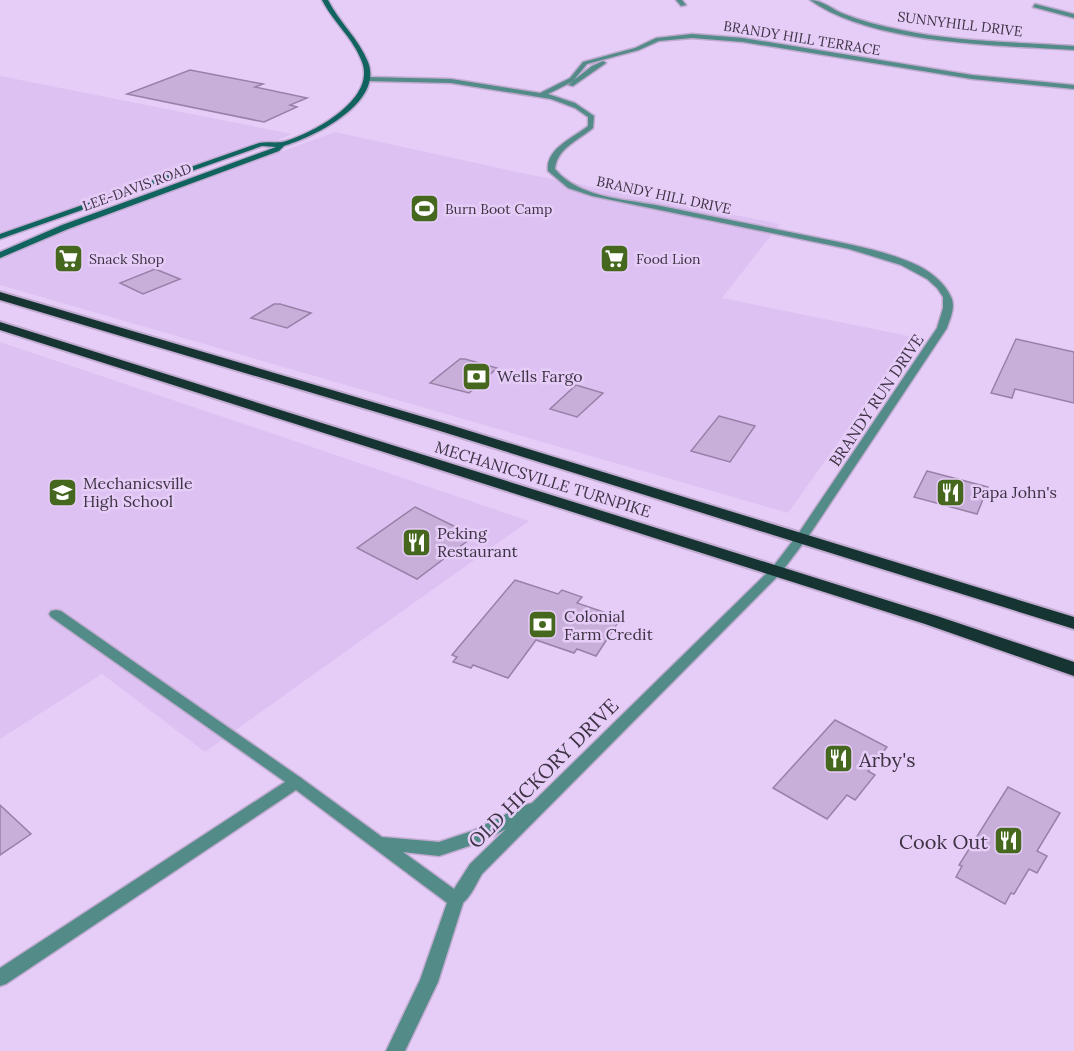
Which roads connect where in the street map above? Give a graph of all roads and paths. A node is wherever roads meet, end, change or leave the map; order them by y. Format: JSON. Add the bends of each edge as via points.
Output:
{"nodes":[{"id":1,"x":326,"y":0,"type":"edge"},
{"id":2,"x":813,"y":0,"type":"edge"},
{"id":3,"x":1035,"y":6,"type":"dead end"},
{"id":4,"x":1074,"y":16,"type":"edge"},
{"id":5,"x":1074,"y":48,"type":"edge"},
{"id":6,"x":368,"y":79,"type":"junction"},
{"id":7,"x":1074,"y":89,"type":"edge"},
{"id":8,"x":542,"y":95,"type":"junction"},
{"id":9,"x":552,"y":97,"type":"junction"},
{"id":10,"x":282,"y":144,"type":"junction"},
{"id":11,"x":178,"y":173,"type":"junction"},
{"id":12,"x":121,"y":208,"type":"junction"},
{"id":13,"x":0,"y":237,"type":"edge"},
{"id":14,"x":0,"y":255,"type":"edge"},
{"id":15,"x":930,"y":276,"type":"joint"},
{"id":16,"x":0,"y":296,"type":"edge"},
{"id":17,"x":0,"y":326,"type":"edge"},
{"id":18,"x":802,"y":537,"type":"junction"},
{"id":19,"x":776,"y":571,"type":"junction"},
{"id":20,"x":56,"y":614,"type":"dead end"},
{"id":21,"x":1074,"y":623,"type":"edge"},
{"id":22,"x":1074,"y":669,"type":"edge"},
{"id":23,"x":296,"y":782,"type":"junction"},
{"id":24,"x":542,"y":804,"type":"junction"},
{"id":25,"x":379,"y":843,"type":"junction"},
{"id":26,"x":456,"y":900,"type":"junction"},
{"id":27,"x":0,"y":978,"type":"edge"},
{"id":28,"x":395,"y":1051,"type":"edge"}],
"edges":[{"from":1,"to":6,"type":"main road","via":[[336,23],[363,59]]},
{"from":2,"to":5,"type":"street","name":"SUNNYHILL DRIVE","via":[[844,16],[908,32]]},
{"from":3,"to":4,"type":"street"},
{"from":6,"to":8,"type":"street","name":"BRANDY HILL DRIVE","via":[[451,81]]},
{"from":6,"to":10,"type":"main road","name":"LEE-DAVIS ROAD","via":[[357,100],[342,114]]},
{"from":7,"to":8,"type":"street","name":"BRANDY HILL TERRACE","via":[[692,36],[658,39],[585,63],[572,79]]},
{"from":7,"to":9,"type":"street","name":"BRANDY HILL TERRACE","via":[[975,81],[753,45],[682,39],[597,64],[584,78]]},
{"from":8,"to":9,"type":"street","name":"BRANDY HILL DRIVE"},
{"from":9,"to":15,"type":"street","name":"BRANDY HILL DRIVE","via":[[591,116],[591,127],[557,151],[551,160],[557,178],[579,191],[850,247]]},
{"from":10,"to":11,"type":"main road","name":"LEE-DAVIS ROAD","via":[[261,144]]},
{"from":10,"to":12,"type":"main road","name":"LEE-DAVIS ROAD","via":[[277,150]]},
{"from":11,"to":12,"type":"main road","via":[[176,180]]},
{"from":11,"to":13,"type":"main road","name":"LEE-DAVIS ROAD"},
{"from":12,"to":14,"type":"main road","name":"LEE-DAVIS ROAD"},
{"from":15,"to":18,"type":"street","name":"BRANDY RUN DRIVE","via":[[947,297],[942,328]]},
{"from":16,"to":18,"type":"highway","name":"MECHANICSVILLE TURNPIKE"},
{"from":17,"to":19,"type":"highway","name":"MECHANICSVILLE TURNPIKE"},
{"from":18,"to":19,"type":"street","name":"OLD HICKORY DRIVE"},
{"from":18,"to":21,"type":"highway","name":"MECHANICSVILLE TURNPIKE"},
{"from":19,"to":22,"type":"highway","name":"MECHANICSVILLE TURNPIKE"},
{"from":19,"to":24,"type":"street","name":"OLD HICKORY DRIVE"},
{"from":20,"to":23,"type":"street"},
{"from":23,"to":25,"type":"street"},
{"from":23,"to":27,"type":"street"},
{"from":24,"to":25,"type":"street","via":[[478,836],[439,849]]},
{"from":24,"to":26,"type":"street","name":"OLD HICKORY DRIVE","via":[[476,869]]},
{"from":25,"to":26,"type":"street"},
{"from":26,"to":28,"type":"street","name":"OLD HICKORY DRIVE","via":[[429,982]]}]}
